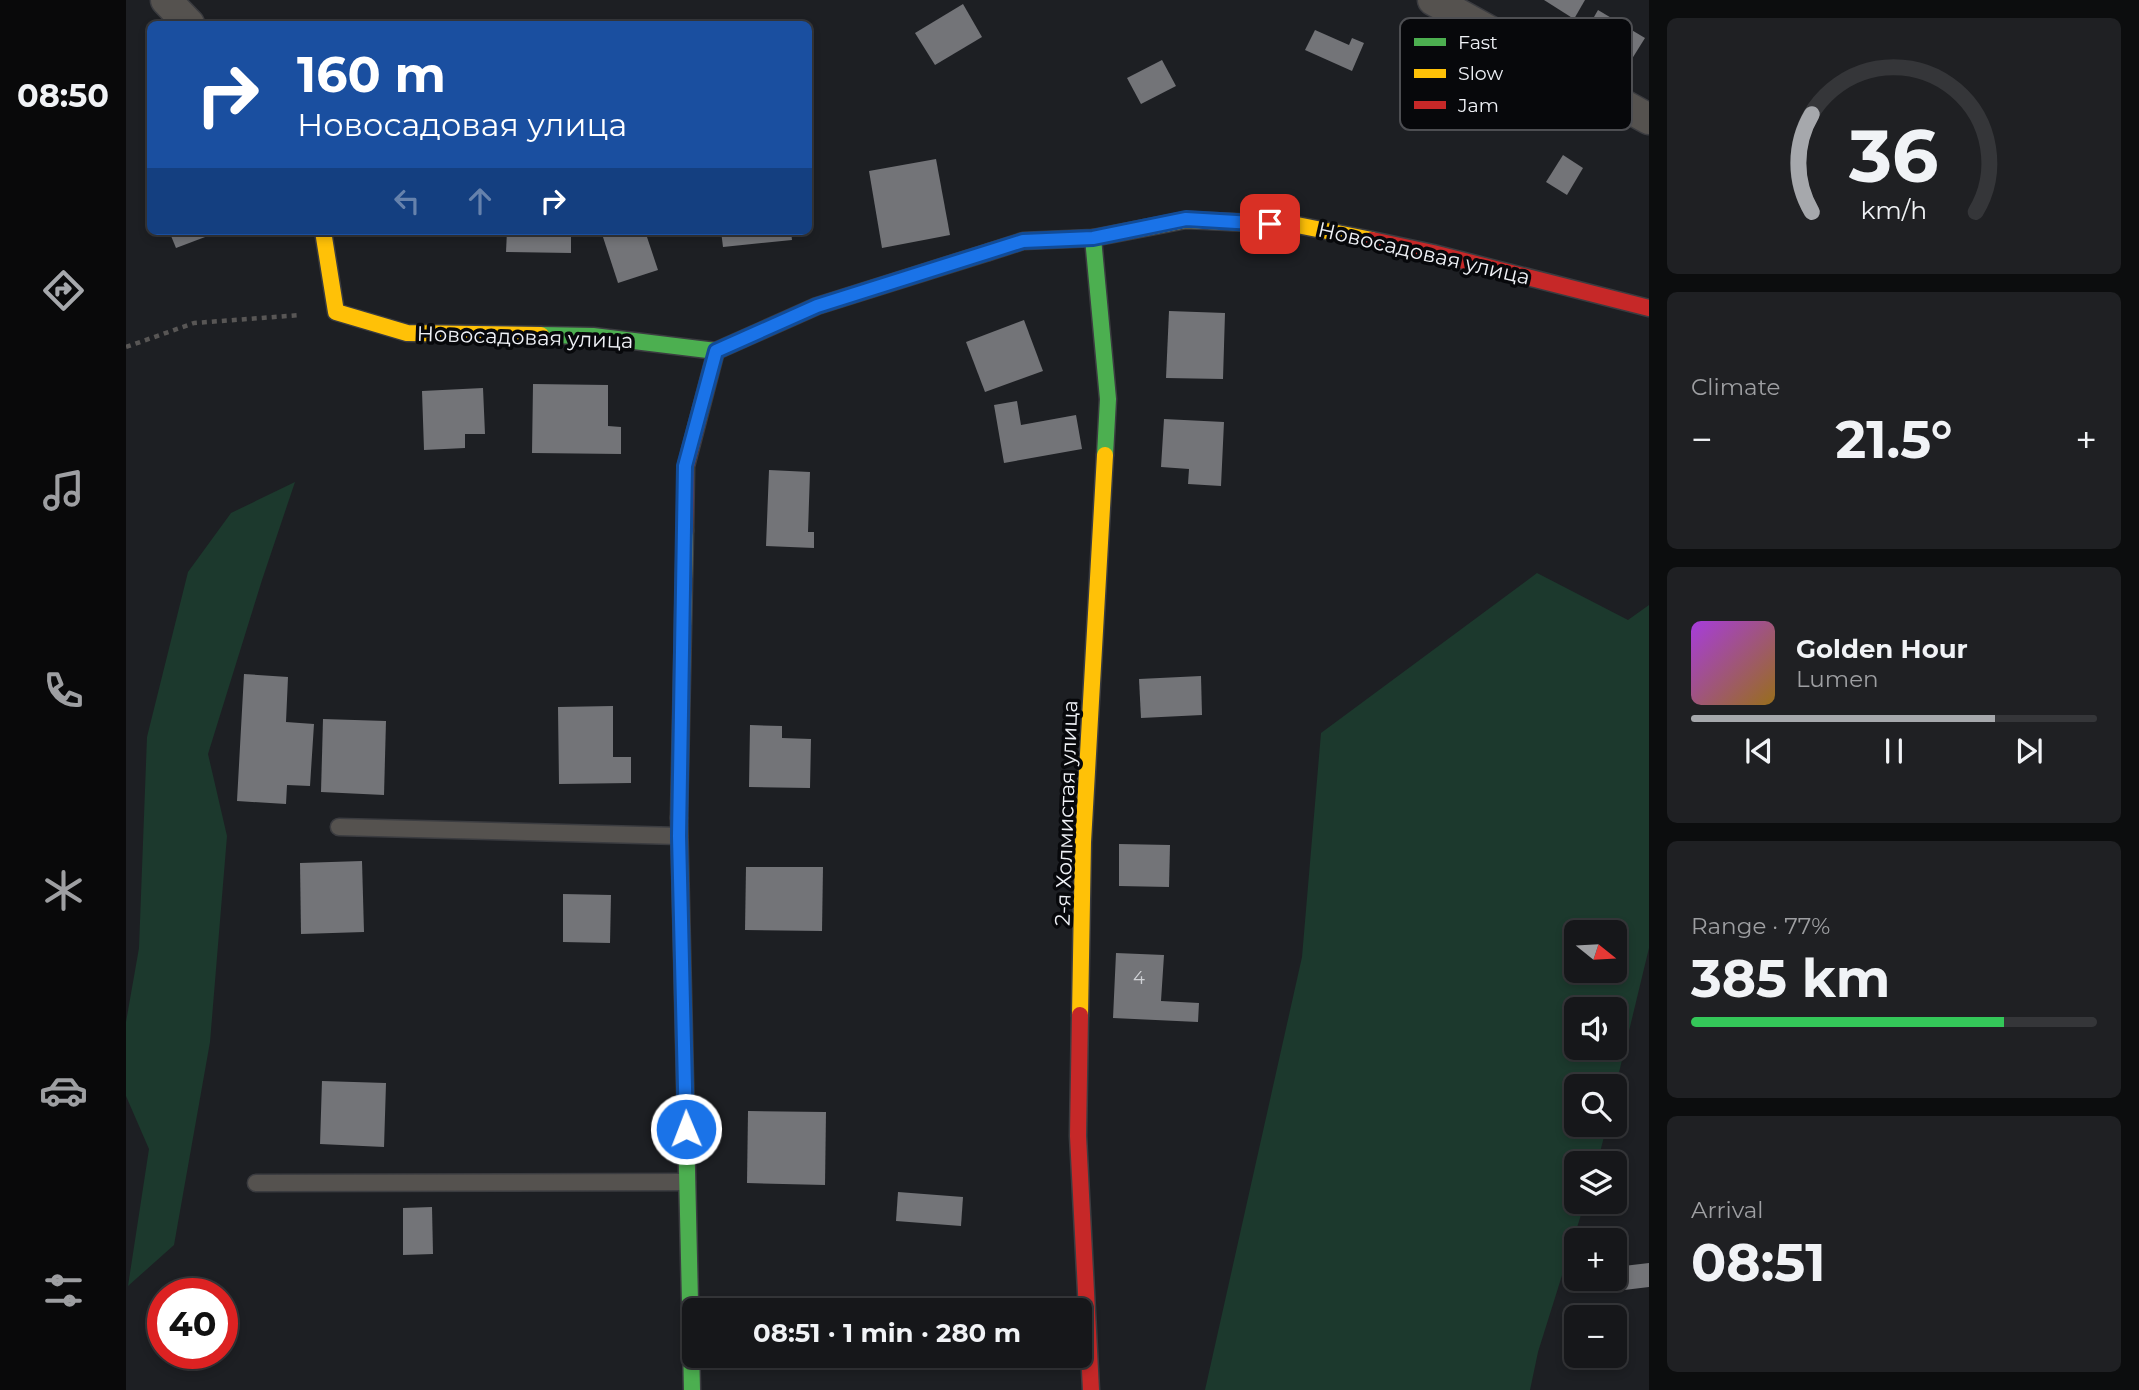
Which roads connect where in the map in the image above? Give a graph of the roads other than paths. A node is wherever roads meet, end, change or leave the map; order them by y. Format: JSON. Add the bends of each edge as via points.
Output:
{"nodes":[{"id":1,"x":166,"y":0,"type":"edge"},
{"id":2,"x":1433,"y":0,"type":"edge"},
{"id":3,"x":1466,"y":18,"type":"edge"},
{"id":4,"x":187,"y":21,"type":"edge"},
{"id":5,"x":1632,"y":110,"type":"edge"},
{"id":6,"x":1649,"y":119,"type":"edge"},
{"id":7,"x":324,"y":235,"type":"edge"},
{"id":8,"x":1093,"y":238,"type":"junction"},
{"id":9,"x":1649,"y":307,"type":"edge"},
{"id":10,"x":716,"y":351,"type":"junction"},
{"id":11,"x":339,"y":827,"type":"dead end"},
{"id":12,"x":679,"y":836,"type":"junction"},
{"id":13,"x":688,"y":1182,"type":"junction"},
{"id":14,"x":256,"y":1183,"type":"dead end"},
{"id":15,"x":692,"y":1390,"type":"edge"},
{"id":16,"x":1091,"y":1390,"type":"edge"}],
"edges":[{"from":1,"to":4,"type":"street"},
{"from":2,"to":3,"type":"street"},
{"from":5,"to":6,"type":"street"},
{"from":7,"to":10,"type":"street","name":"Новосадовая улица","via":[[336,312],[407,332],[593,336]]},
{"from":8,"to":9,"type":"street","name":"Новосадовая улица","via":[[1186,219],[1297,225],[1433,253]]},
{"from":8,"to":10,"type":"street","name":"Новосадовая улица","via":[[1023,241],[817,306]]},
{"from":8,"to":16,"type":"street","name":"2-я Холмистая улица","via":[[1108,399],[1083,842],[1078,1136]]},
{"from":10,"to":12,"type":"street","via":[[685,466]]},
{"from":11,"to":12,"type":"lane"},
{"from":12,"to":13,"type":"street"},
{"from":13,"to":14,"type":"lane"},
{"from":13,"to":15,"type":"street"}]}
